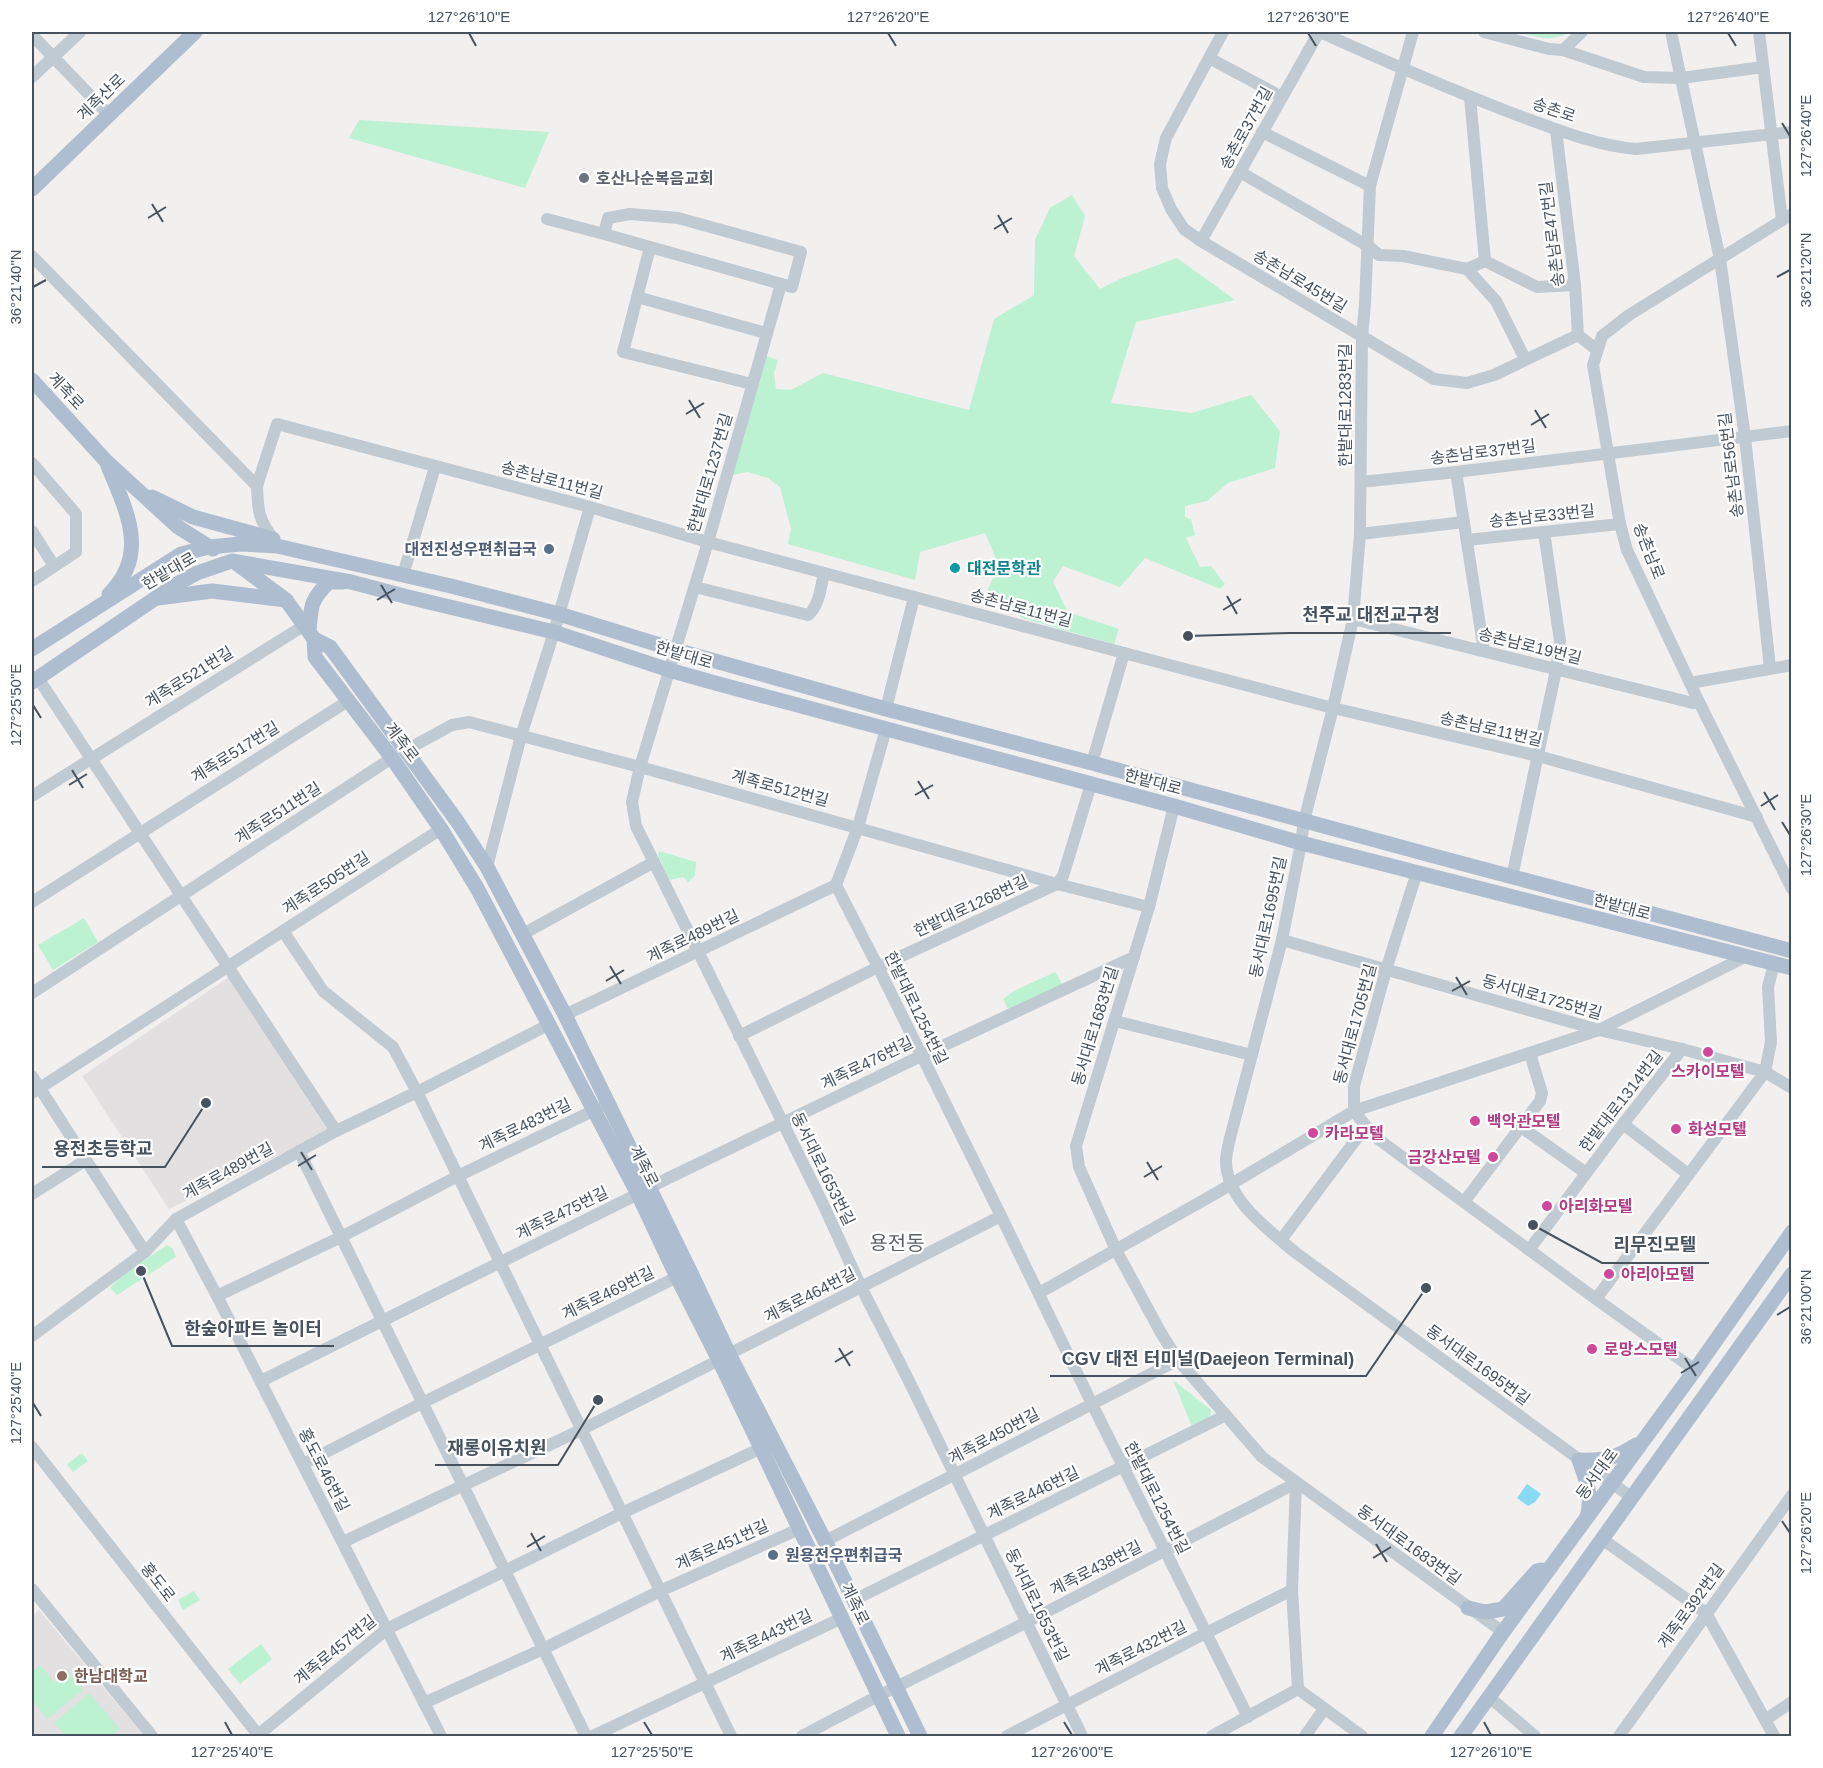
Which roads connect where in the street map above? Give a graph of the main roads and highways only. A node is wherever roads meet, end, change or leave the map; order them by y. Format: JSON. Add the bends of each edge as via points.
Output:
{"nodes":[{"id":1,"x":188,"y":34,"type":"edge"},
{"id":2,"x":32,"y":186,"type":"edge"},
{"id":3,"x":32,"y":380,"type":"edge"},
{"id":4,"x":106,"y":461,"type":"junction"},
{"id":5,"x":136,"y":488,"type":"junction"},
{"id":6,"x":209,"y":547,"type":"junction"},
{"id":7,"x":316,"y":555,"type":"junction"},
{"id":8,"x":232,"y":561,"type":"junction"},
{"id":9,"x":351,"y":582,"type":"junction"},
{"id":10,"x":155,"y":598,"type":"junction"},
{"id":11,"x":286,"y":600,"type":"junction"},
{"id":12,"x":72,"y":622,"type":"junction"},
{"id":13,"x":310,"y":632,"type":"junction"},
{"id":14,"x":32,"y":649,"type":"edge"},
{"id":15,"x":35,"y":680,"type":"edge"},
{"id":16,"x":1791,"y":951,"type":"edge"},
{"id":17,"x":1791,"y":968,"type":"edge"},
{"id":18,"x":601,"y":1107,"type":"junction"},
{"id":19,"x":1791,"y":1232,"type":"edge"},
{"id":20,"x":1791,"y":1274,"type":"edge"},
{"id":21,"x":1646,"y":1438,"type":"junction"},
{"id":22,"x":767,"y":1445,"type":"junction"},
{"id":23,"x":1586,"y":1520,"type":"junction"},
{"id":24,"x":1550,"y":1568,"type":"junction"},
{"id":25,"x":1468,"y":1608,"type":"road end"},
{"id":26,"x":898,"y":1737,"type":"edge"},
{"id":27,"x":920,"y":1737,"type":"edge"},
{"id":28,"x":1432,"y":1737,"type":"edge"},
{"id":29,"x":1461,"y":1737,"type":"edge"}],
"edges":[{"from":1,"to":2,"type":"main road","name":"계족산로"},
{"from":3,"to":4,"type":"main road","name":"계족로"},
{"from":4,"to":5,"type":"main road","name":"계족로"},
{"from":4,"to":12,"type":"main road","via":[[128,514],[132,538],[128,566],[118,585]]},
{"from":5,"to":6,"type":"main road","name":"계족로","via":[[178,527]]},
{"from":5,"to":7,"type":"main road","via":[[192,517],[302,547]]},
{"from":6,"to":7,"type":"main road","name":"한밭대로","via":[[277,546]]},
{"from":6,"to":8,"type":"main road","name":"계족로"},
{"from":6,"to":12,"type":"main road","name":"한밭대로","via":[[175,557]]},
{"from":7,"to":16,"type":"main road","name":"한밭대로","via":[[559,614],[886,709]]},
{"from":8,"to":9,"type":"main road","name":"한밭대로"},
{"from":8,"to":10,"type":"main road","name":"한밭대로","via":[[185,579]]},
{"from":8,"to":11,"type":"main road","name":"계족로"},
{"from":9,"to":13,"type":"main road","via":[[328,582],[317,594],[311,607]]},
{"from":9,"to":17,"type":"main road","name":"한밭대로","via":[[554,632],[669,670],[1301,843]]},
{"from":10,"to":11,"type":"main road","via":[[212,591]]},
{"from":10,"to":15,"type":"main road","name":"한밭대로"},
{"from":11,"to":13,"type":"main road","name":"계족로"},
{"from":12,"to":14,"type":"main road","name":"한밭대로"},
{"from":13,"to":18,"type":"main road","name":"계족로","via":[[315,657],[441,829]]},
{"from":13,"to":18,"type":"main road","name":"계족로","via":[[330,647],[488,867],[565,1015]]},
{"from":18,"to":22,"type":"main road","name":"계족로"},
{"from":19,"to":21,"type":"main road","name":"동서대로"},
{"from":20,"to":29,"type":"main road"},
{"from":21,"to":23,"type":"main road","name":"동서대로"},
{"from":21,"to":23,"type":"main road","via":[[1610,1459],[1579,1460],[1588,1486]]},
{"from":22,"to":26,"type":"main road","name":"계족로","via":[[799,1529]]},
{"from":22,"to":27,"type":"main road","name":"계족로","via":[[825,1541]]},
{"from":23,"to":24,"type":"main road","name":"동서대로"},
{"from":24,"to":25,"type":"main road","via":[[1537,1571],[1503,1610]]},
{"from":24,"to":28,"type":"main road","name":"동서대로"}]}
